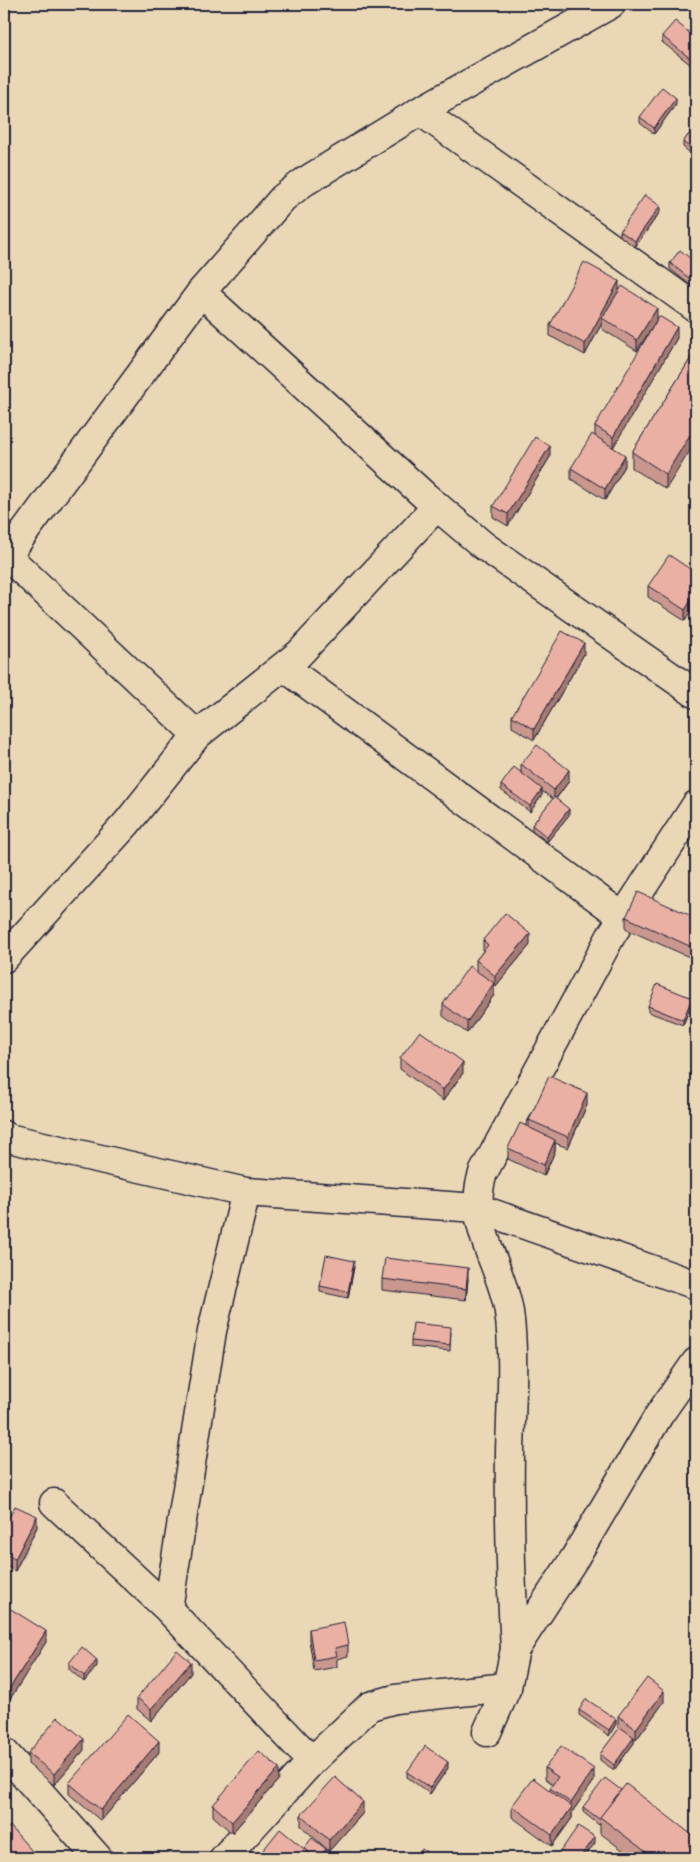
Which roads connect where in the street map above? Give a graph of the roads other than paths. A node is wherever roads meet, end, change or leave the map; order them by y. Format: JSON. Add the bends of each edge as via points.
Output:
{"nodes":[{"id":1,"x":611,"y":4,"type":"edge"},
{"id":2,"x":420,"y":112,"type":"junction"},
{"id":3,"x":201,"y":292,"type":"junction"},
{"id":4,"x":696,"y":308,"type":"edge"},
{"id":5,"x":437,"y":506,"type":"junction"},
{"id":6,"x":5,"y":558,"type":"edge"},
{"id":7,"x":284,"y":667,"type":"junction"},
{"id":8,"x":696,"y":694,"type":"edge"},
{"id":9,"x":197,"y":735,"type":"junction"},
{"id":10,"x":696,"y":805,"type":"edge"},
{"id":11,"x":623,"y":917,"type":"junction"},
{"id":12,"x":4,"y":958,"type":"edge"},
{"id":13,"x":5,"y":1138,"type":"edge"},
{"id":14,"x":246,"y":1192,"type":"junction"},
{"id":15,"x":477,"y":1208,"type":"junction"},
{"id":16,"x":696,"y":1285,"type":"edge"},
{"id":17,"x":696,"y":1362,"type":"edge"},
{"id":18,"x":54,"y":1503,"type":"dead end"},
{"id":19,"x":168,"y":1609,"type":"junction"},
{"id":20,"x":515,"y":1649,"type":"junction"},
{"id":21,"x":507,"y":1687,"type":"junction"},
{"id":22,"x":487,"y":1732,"type":"dead end"},
{"id":23,"x":4,"y":1752,"type":"edge"},
{"id":24,"x":312,"y":1761,"type":"junction"},
{"id":25,"x":98,"y":1858,"type":"edge"},
{"id":26,"x":224,"y":1858,"type":"edge"}],
"edges":[{"from":1,"to":2,"type":"street"},
{"from":2,"to":3,"type":"street","via":[[283,198]]},
{"from":2,"to":4,"type":"street"},
{"from":3,"to":5,"type":"street"},
{"from":3,"to":6,"type":"street"},
{"from":5,"to":7,"type":"street"},
{"from":5,"to":8,"type":"street","via":[[484,546]]},
{"from":6,"to":9,"type":"street"},
{"from":7,"to":9,"type":"street"},
{"from":7,"to":11,"type":"street"},
{"from":9,"to":12,"type":"street","via":[[126,823]]},
{"from":10,"to":11,"type":"street"},
{"from":11,"to":15,"type":"street","via":[[483,1173]]},
{"from":13,"to":14,"type":"street"},
{"from":14,"to":15,"type":"street"},
{"from":14,"to":19,"type":"street","via":[[212,1331]]},
{"from":15,"to":16,"type":"street"},
{"from":15,"to":20,"type":"street","via":[[509,1312],[510,1525]]},
{"from":17,"to":20,"type":"street","via":[[659,1415],[574,1559]]},
{"from":18,"to":19,"type":"street"},
{"from":19,"to":24,"type":"street"},
{"from":20,"to":21,"type":"street"},
{"from":21,"to":22,"type":"street"},
{"from":21,"to":24,"type":"street","via":[[395,1699],[370,1706]]},
{"from":23,"to":25,"type":"street"},
{"from":24,"to":26,"type":"street"}]}
